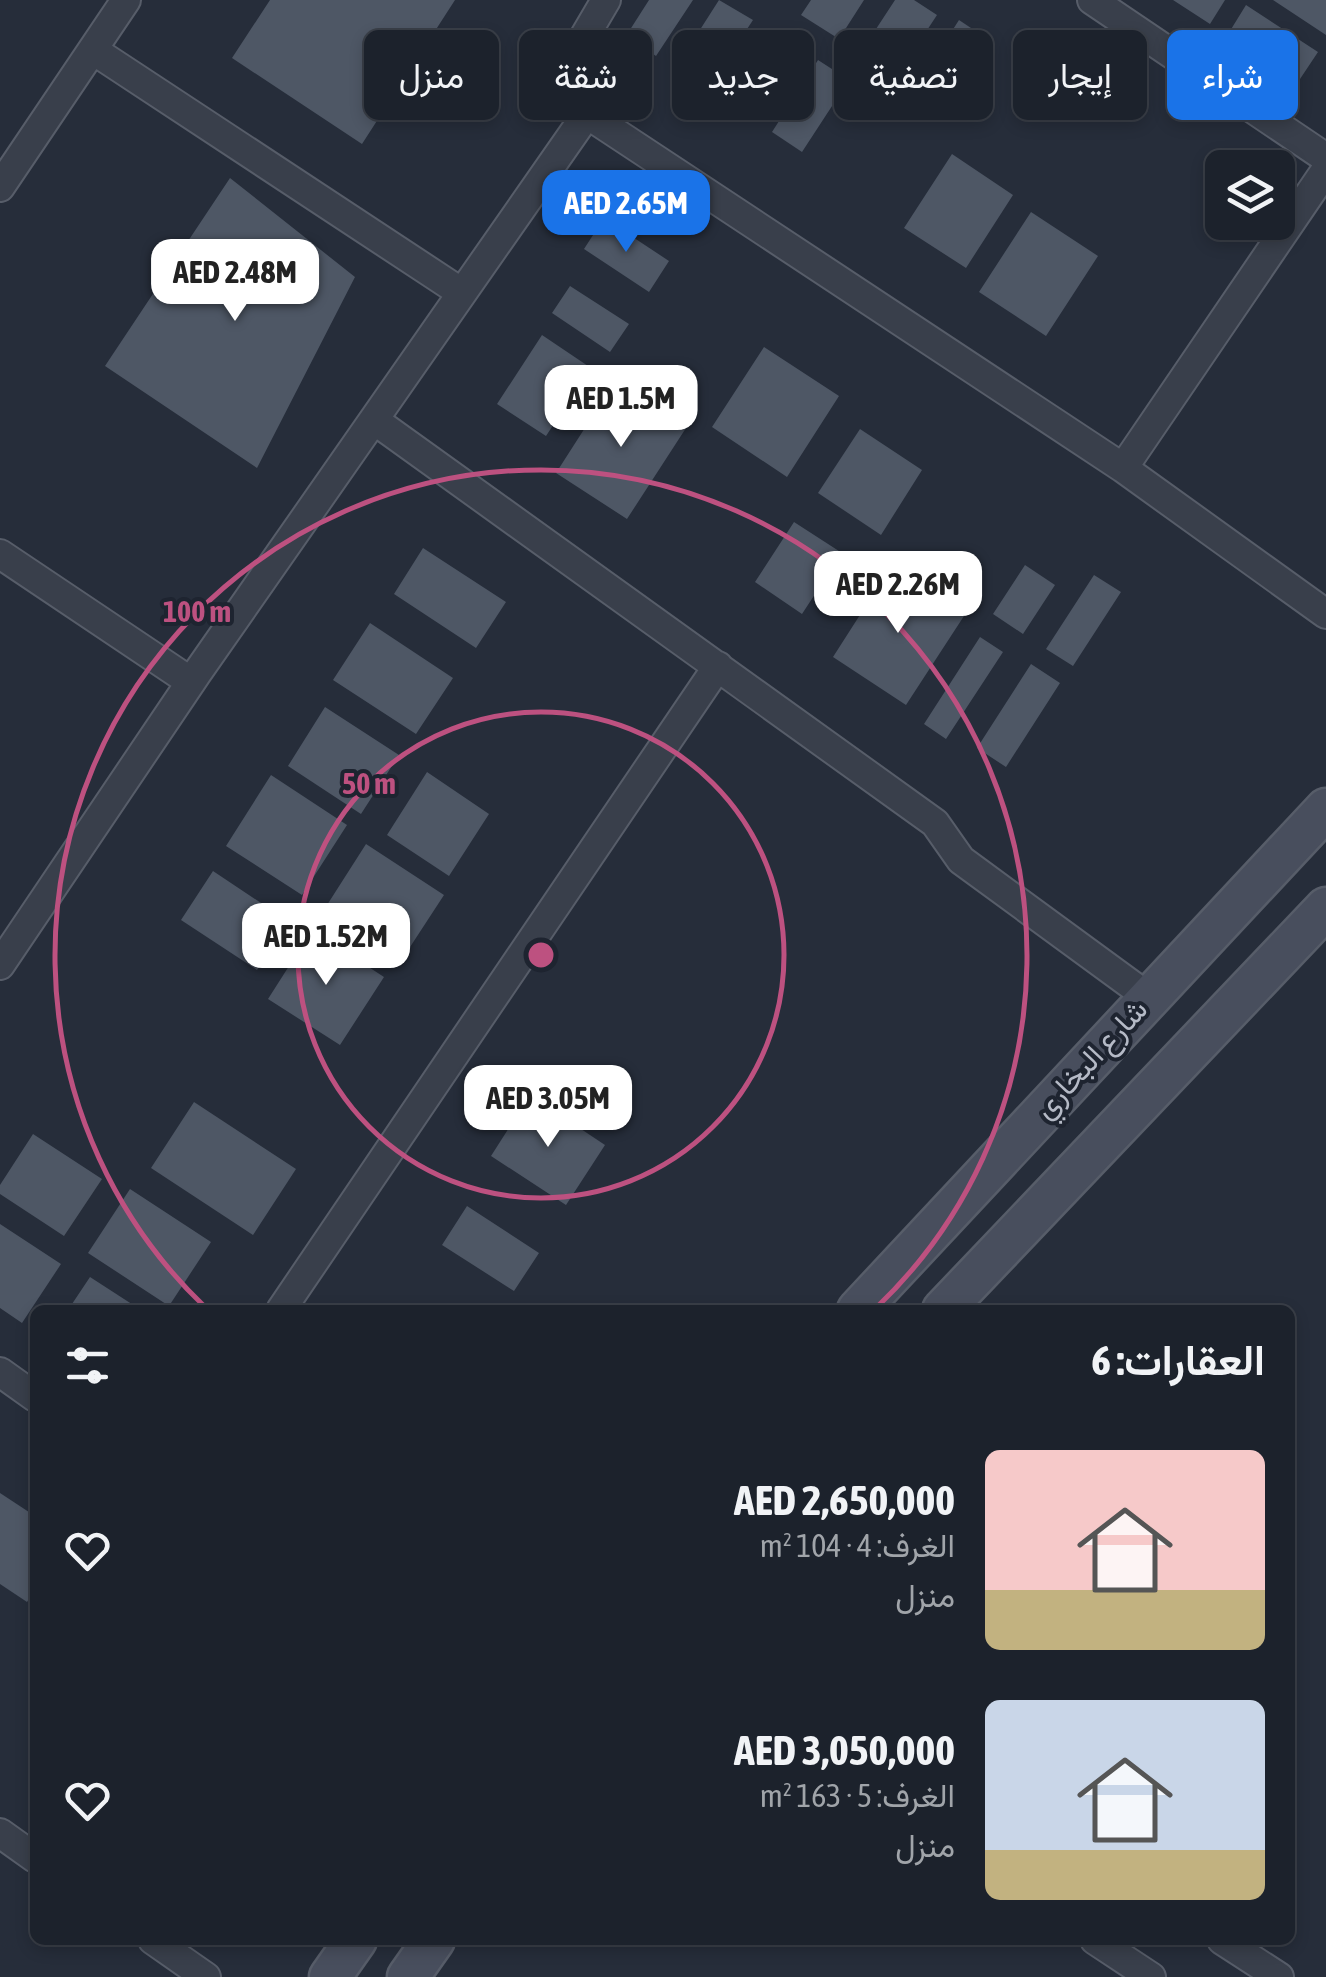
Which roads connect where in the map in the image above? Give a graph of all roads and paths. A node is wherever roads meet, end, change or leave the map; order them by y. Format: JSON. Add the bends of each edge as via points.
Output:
{"nodes":[{"id":1,"x":126,"y":0,"type":"edge"},
{"id":2,"x":606,"y":0,"type":"edge"},
{"id":3,"x":1092,"y":0,"type":"edge"},
{"id":4,"x":588,"y":30,"type":"edge"},
{"id":5,"x":93,"y":50,"type":"junction"},
{"id":6,"x":583,"y":120,"type":"edge"},
{"id":7,"x":596,"y":120,"type":"edge"},
{"id":8,"x":1326,"y":158,"type":"edge"},
{"id":9,"x":1326,"y":170,"type":"edge"},
{"id":10,"x":3,"y":176,"type":"edge"},
{"id":11,"x":462,"y":294,"type":"junction"},
{"id":12,"x":374,"y":420,"type":"junction"},
{"id":13,"x":1124,"y":468,"type":"junction"},
{"id":14,"x":0,"y":554,"type":"edge"},
{"id":15,"x":1326,"y":614,"type":"edge"},
{"id":16,"x":718,"y":666,"type":"junction"},
{"id":17,"x":191,"y":682,"type":"junction"},
{"id":18,"x":1326,"y":809,"type":"edge"},
{"id":19,"x":1326,"y":908,"type":"edge"},
{"id":20,"x":0,"y":965,"type":"edge"},
{"id":21,"x":1148,"y":997,"type":"junction"},
{"id":22,"x":285,"y":1305,"type":"edge"},
{"id":23,"x":863,"y":1305,"type":"edge"},
{"id":24,"x":948,"y":1305,"type":"edge"},
{"id":25,"x":0,"y":1372,"type":"edge"},
{"id":26,"x":30,"y":1393,"type":"edge"},
{"id":27,"x":0,"y":1833,"type":"edge"},
{"id":28,"x":30,"y":1854,"type":"edge"},
{"id":29,"x":160,"y":1945,"type":"edge"},
{"id":30,"x":352,"y":1945,"type":"edge"},
{"id":31,"x":430,"y":1945,"type":"edge"},
{"id":32,"x":1103,"y":1945,"type":"edge"},
{"id":33,"x":1230,"y":1945,"type":"edge"},
{"id":34,"x":206,"y":1977,"type":"edge"},
{"id":35,"x":330,"y":1977,"type":"edge"},
{"id":36,"x":408,"y":1977,"type":"edge"},
{"id":37,"x":1151,"y":1977,"type":"edge"},
{"id":38,"x":1279,"y":1977,"type":"edge"}],
"edges":[{"from":1,"to":5,"type":"street"},
{"from":2,"to":4,"type":"street"},
{"from":3,"to":8,"type":"street"},
{"from":5,"to":10,"type":"street"},
{"from":5,"to":11,"type":"street"},
{"from":6,"to":11,"type":"street"},
{"from":7,"to":13,"type":"street"},
{"from":9,"to":13,"type":"street"},
{"from":11,"to":12,"type":"street"},
{"from":12,"to":16,"type":"street"},
{"from":12,"to":17,"type":"street"},
{"from":13,"to":15,"type":"street"},
{"from":14,"to":17,"type":"street"},
{"from":16,"to":21,"type":"street","via":[[935,822],[960,860]]},
{"from":16,"to":22,"type":"street"},
{"from":17,"to":20,"type":"street"},
{"from":18,"to":21,"type":"main road","name":"شارع البخاري"},
{"from":19,"to":24,"type":"main road"},
{"from":21,"to":23,"type":"main road","name":"شارع البخاري"},
{"from":25,"to":26,"type":"street"},
{"from":27,"to":28,"type":"street"},
{"from":29,"to":34,"type":"street"},
{"from":30,"to":35,"type":"main road"},
{"from":31,"to":36,"type":"main road"},
{"from":32,"to":37,"type":"street"},
{"from":33,"to":38,"type":"street"}]}
